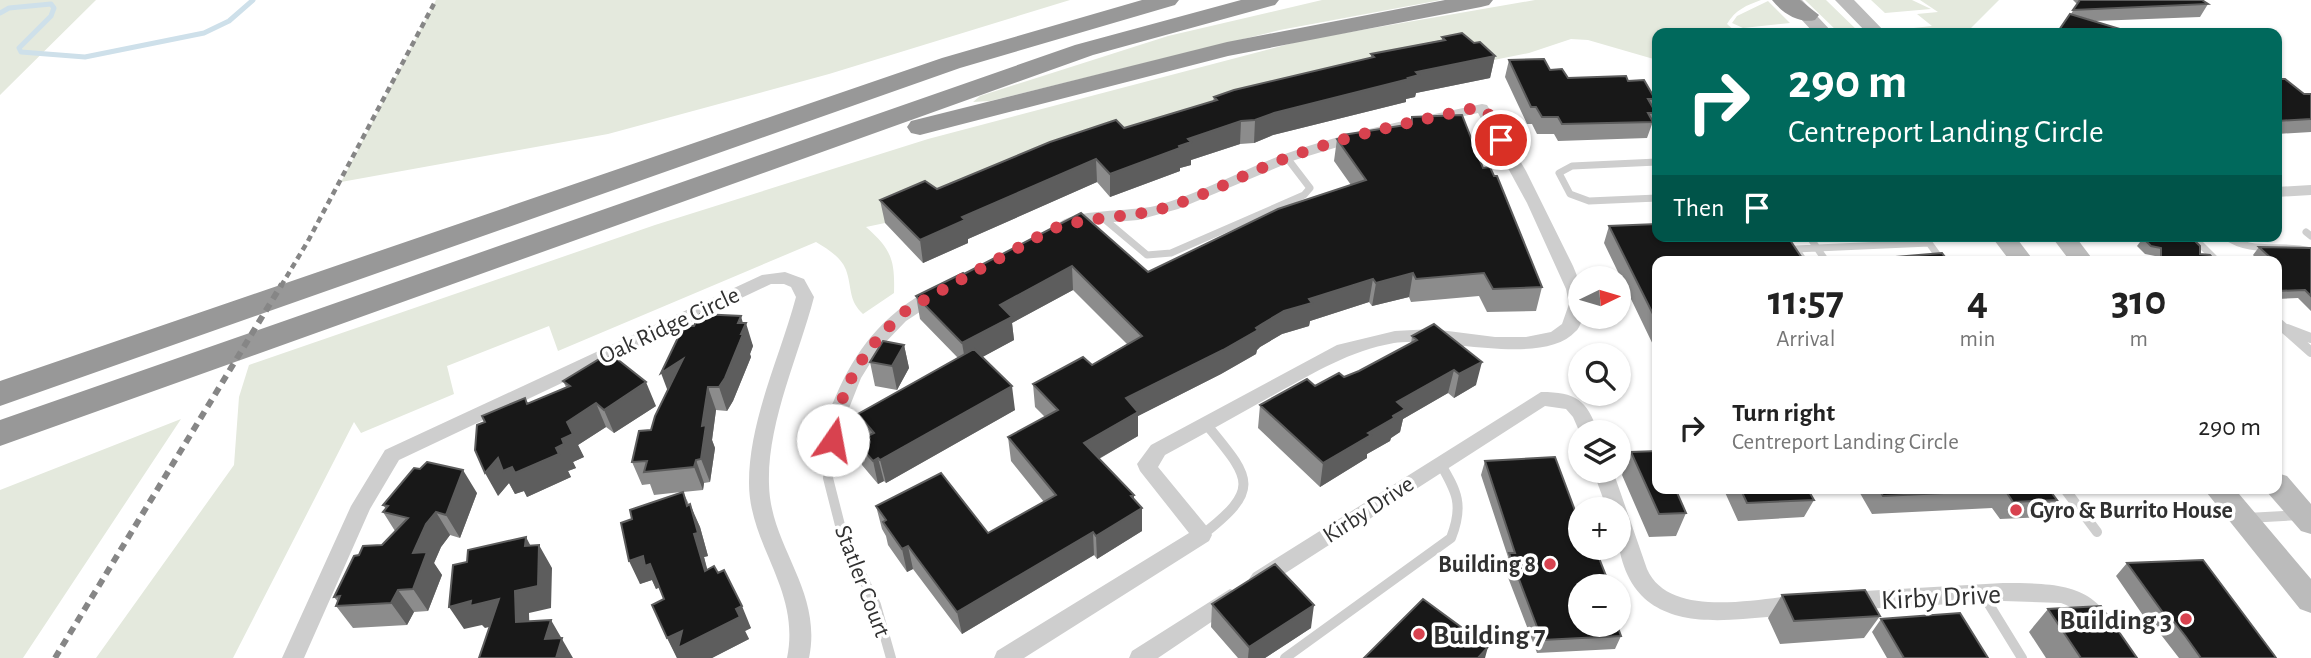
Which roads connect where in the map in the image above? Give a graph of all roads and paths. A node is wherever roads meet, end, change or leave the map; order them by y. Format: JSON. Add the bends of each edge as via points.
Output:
{"nodes":[{"id":1,"x":1122,"y":0,"type":"edge"},
{"id":2,"x":1167,"y":0,"type":"edge"},
{"id":3,"x":1267,"y":0,"type":"edge"},
{"id":4,"x":1481,"y":0,"type":"edge"},
{"id":5,"x":1784,"y":0,"type":"edge"},
{"id":6,"x":1844,"y":0,"type":"edge"},
{"id":7,"x":1852,"y":0,"type":"edge"},
{"id":8,"x":1800,"y":7,"type":"edge"},
{"id":9,"x":1871,"y":27,"type":"edge"},
{"id":10,"x":1819,"y":28,"type":"edge"},
{"id":11,"x":1007,"y":46,"type":"junction"},
{"id":12,"x":1287,"y":158,"type":"junction"},
{"id":13,"x":1652,"y":162,"type":"edge"},
{"id":14,"x":2311,"y":190,"type":"edge"},
{"id":15,"x":2282,"y":192,"type":"edge"},
{"id":16,"x":1652,"y":198,"type":"edge"},
{"id":17,"x":658,"y":200,"type":"junction"},
{"id":18,"x":1103,"y":218,"type":"junction"},
{"id":19,"x":1052,"y":229,"type":"edge"},
{"id":20,"x":1813,"y":242,"type":"edge"},
{"id":21,"x":1899,"y":242,"type":"edge"},
{"id":22,"x":1928,"y":242,"type":"edge"},
{"id":23,"x":2007,"y":242,"type":"edge"},
{"id":24,"x":2067,"y":242,"type":"edge"},
{"id":25,"x":2198,"y":242,"type":"edge"},
{"id":26,"x":2236,"y":242,"type":"edge"},
{"id":27,"x":1817,"y":248,"type":"junction"},
{"id":28,"x":2311,"y":251,"type":"edge"},
{"id":29,"x":1801,"y":256,"type":"edge"},
{"id":30,"x":1815,"y":256,"type":"edge"},
{"id":31,"x":1823,"y":256,"type":"edge"},
{"id":32,"x":1938,"y":256,"type":"edge"},
{"id":33,"x":2019,"y":256,"type":"edge"},
{"id":34,"x":2079,"y":256,"type":"edge"},
{"id":35,"x":2212,"y":256,"type":"edge"},
{"id":36,"x":956,"y":282,"type":"edge"},
{"id":37,"x":2282,"y":325,"type":"edge"},
{"id":38,"x":2282,"y":327,"type":"edge"},
{"id":39,"x":2311,"y":338,"type":"edge"},
{"id":40,"x":2311,"y":352,"type":"edge"},
{"id":41,"x":0,"y":394,"type":"edge"},
{"id":42,"x":1584,"y":420,"type":"edge"},
{"id":43,"x":835,"y":421,"type":"joint"},
{"id":44,"x":1206,"y":424,"type":"junction"},
{"id":45,"x":0,"y":433,"type":"edge"},
{"id":46,"x":1440,"y":463,"type":"junction"},
{"id":47,"x":2282,"y":490,"type":"edge"},
{"id":48,"x":2068,"y":494,"type":"edge"},
{"id":49,"x":2222,"y":494,"type":"edge"},
{"id":50,"x":2241,"y":519,"type":"junction"},
{"id":51,"x":2307,"y":519,"type":"edge"},
{"id":52,"x":2097,"y":532,"type":"dead end"},
{"id":53,"x":1202,"y":535,"type":"junction"},
{"id":54,"x":1631,"y":547,"type":"edge"},
{"id":55,"x":1982,"y":593,"type":"junction"},
{"id":56,"x":2311,"y":600,"type":"edge"},
{"id":57,"x":293,"y":658,"type":"edge"},
{"id":58,"x":798,"y":658,"type":"edge"},
{"id":59,"x":891,"y":658,"type":"edge"},
{"id":60,"x":1005,"y":658,"type":"edge"},
{"id":61,"x":1140,"y":658,"type":"edge"},
{"id":62,"x":1285,"y":658,"type":"edge"},
{"id":63,"x":2022,"y":658,"type":"edge"},
{"id":64,"x":2122,"y":658,"type":"edge"}],
"edges":[{"from":1,"to":11,"type":"highway","via":[[1045,23]]},
{"from":2,"to":11,"type":"highway"},
{"from":3,"to":17,"type":"highway","via":[[1084,50]]},
{"from":4,"to":17,"type":"highway","via":[[1167,63],[921,127],[730,186]]},
{"from":5,"to":8,"type":"highway"},
{"from":6,"to":9,"type":"main road"},
{"from":7,"to":9,"type":"main road"},
{"from":8,"to":10,"type":"main road"},
{"from":11,"to":41,"type":"highway"},
{"from":12,"to":18,"type":"street","via":[[1172,206]]},
{"from":12,"to":18,"type":"lane","via":[[1310,188],[1304,195],[1171,253],[1147,255]]},
{"from":12,"to":44,"type":"street","via":[[1374,131],[1482,108],[1511,156],[1578,302],[1570,327],[1550,338],[1526,343],[1432,335],[1395,337],[1343,349]]},
{"from":13,"to":16,"type":"lane","via":[[1572,166],[1559,173],[1570,194],[1589,201]]},
{"from":14,"to":15,"type":"street"},
{"from":17,"to":45,"type":"highway"},
{"from":18,"to":19,"type":"street","via":[[1077,220]]},
{"from":20,"to":27,"type":"lane"},
{"from":21,"to":27,"type":"lane"},
{"from":22,"to":32,"type":"lane"},
{"from":23,"to":33,"type":"main road"},
{"from":24,"to":34,"type":"main road"},
{"from":25,"to":35,"type":"lane"},
{"from":26,"to":28,"type":"lane","via":[[2248,249]]},
{"from":27,"to":29,"type":"lane","via":[[1796,249]]},
{"from":27,"to":30,"type":"lane"},
{"from":27,"to":31,"type":"lane"},
{"from":36,"to":43,"type":"street","via":[[908,309],[868,349],[847,383]]},
{"from":37,"to":39,"type":"lane"},
{"from":38,"to":40,"type":"lane"},
{"from":42,"to":46,"type":"street","name":"Kirby Drive","via":[[1573,403],[1562,398],[1541,399]]},
{"from":43,"to":59,"type":"lane","name":"Statler Court","via":[[828,478],[843,537],[876,605]]},
{"from":44,"to":53,"type":"lane","via":[[1240,467],[1246,489],[1224,519]]},
{"from":44,"to":53,"type":"street","via":[[1158,450],[1147,464]]},
{"from":46,"to":61,"type":"street","name":"Kirby Drive"},
{"from":46,"to":62,"type":"lane","via":[[1459,496],[1460,511],[1451,538]]},
{"from":47,"to":51,"type":"main road"},
{"from":48,"to":52,"type":"lane"},
{"from":49,"to":50,"type":"main road"},
{"from":50,"to":51,"type":"lane"},
{"from":50,"to":56,"type":"main road"},
{"from":53,"to":60,"type":"street"},
{"from":54,"to":55,"type":"street","name":"Kirby Drive","via":[[1645,586],[1661,603],[1694,611]]},
{"from":55,"to":63,"type":"lane"},
{"from":55,"to":64,"type":"street","name":"Kirby Drive","via":[[2058,592],[2078,599]]},
{"from":57,"to":58,"type":"street","name":"Oak Ridge Circle","via":[[361,506],[392,454],[768,279],[785,278],[798,282],[805,297],[760,453],[760,502],[799,607],[803,646]]}]}
